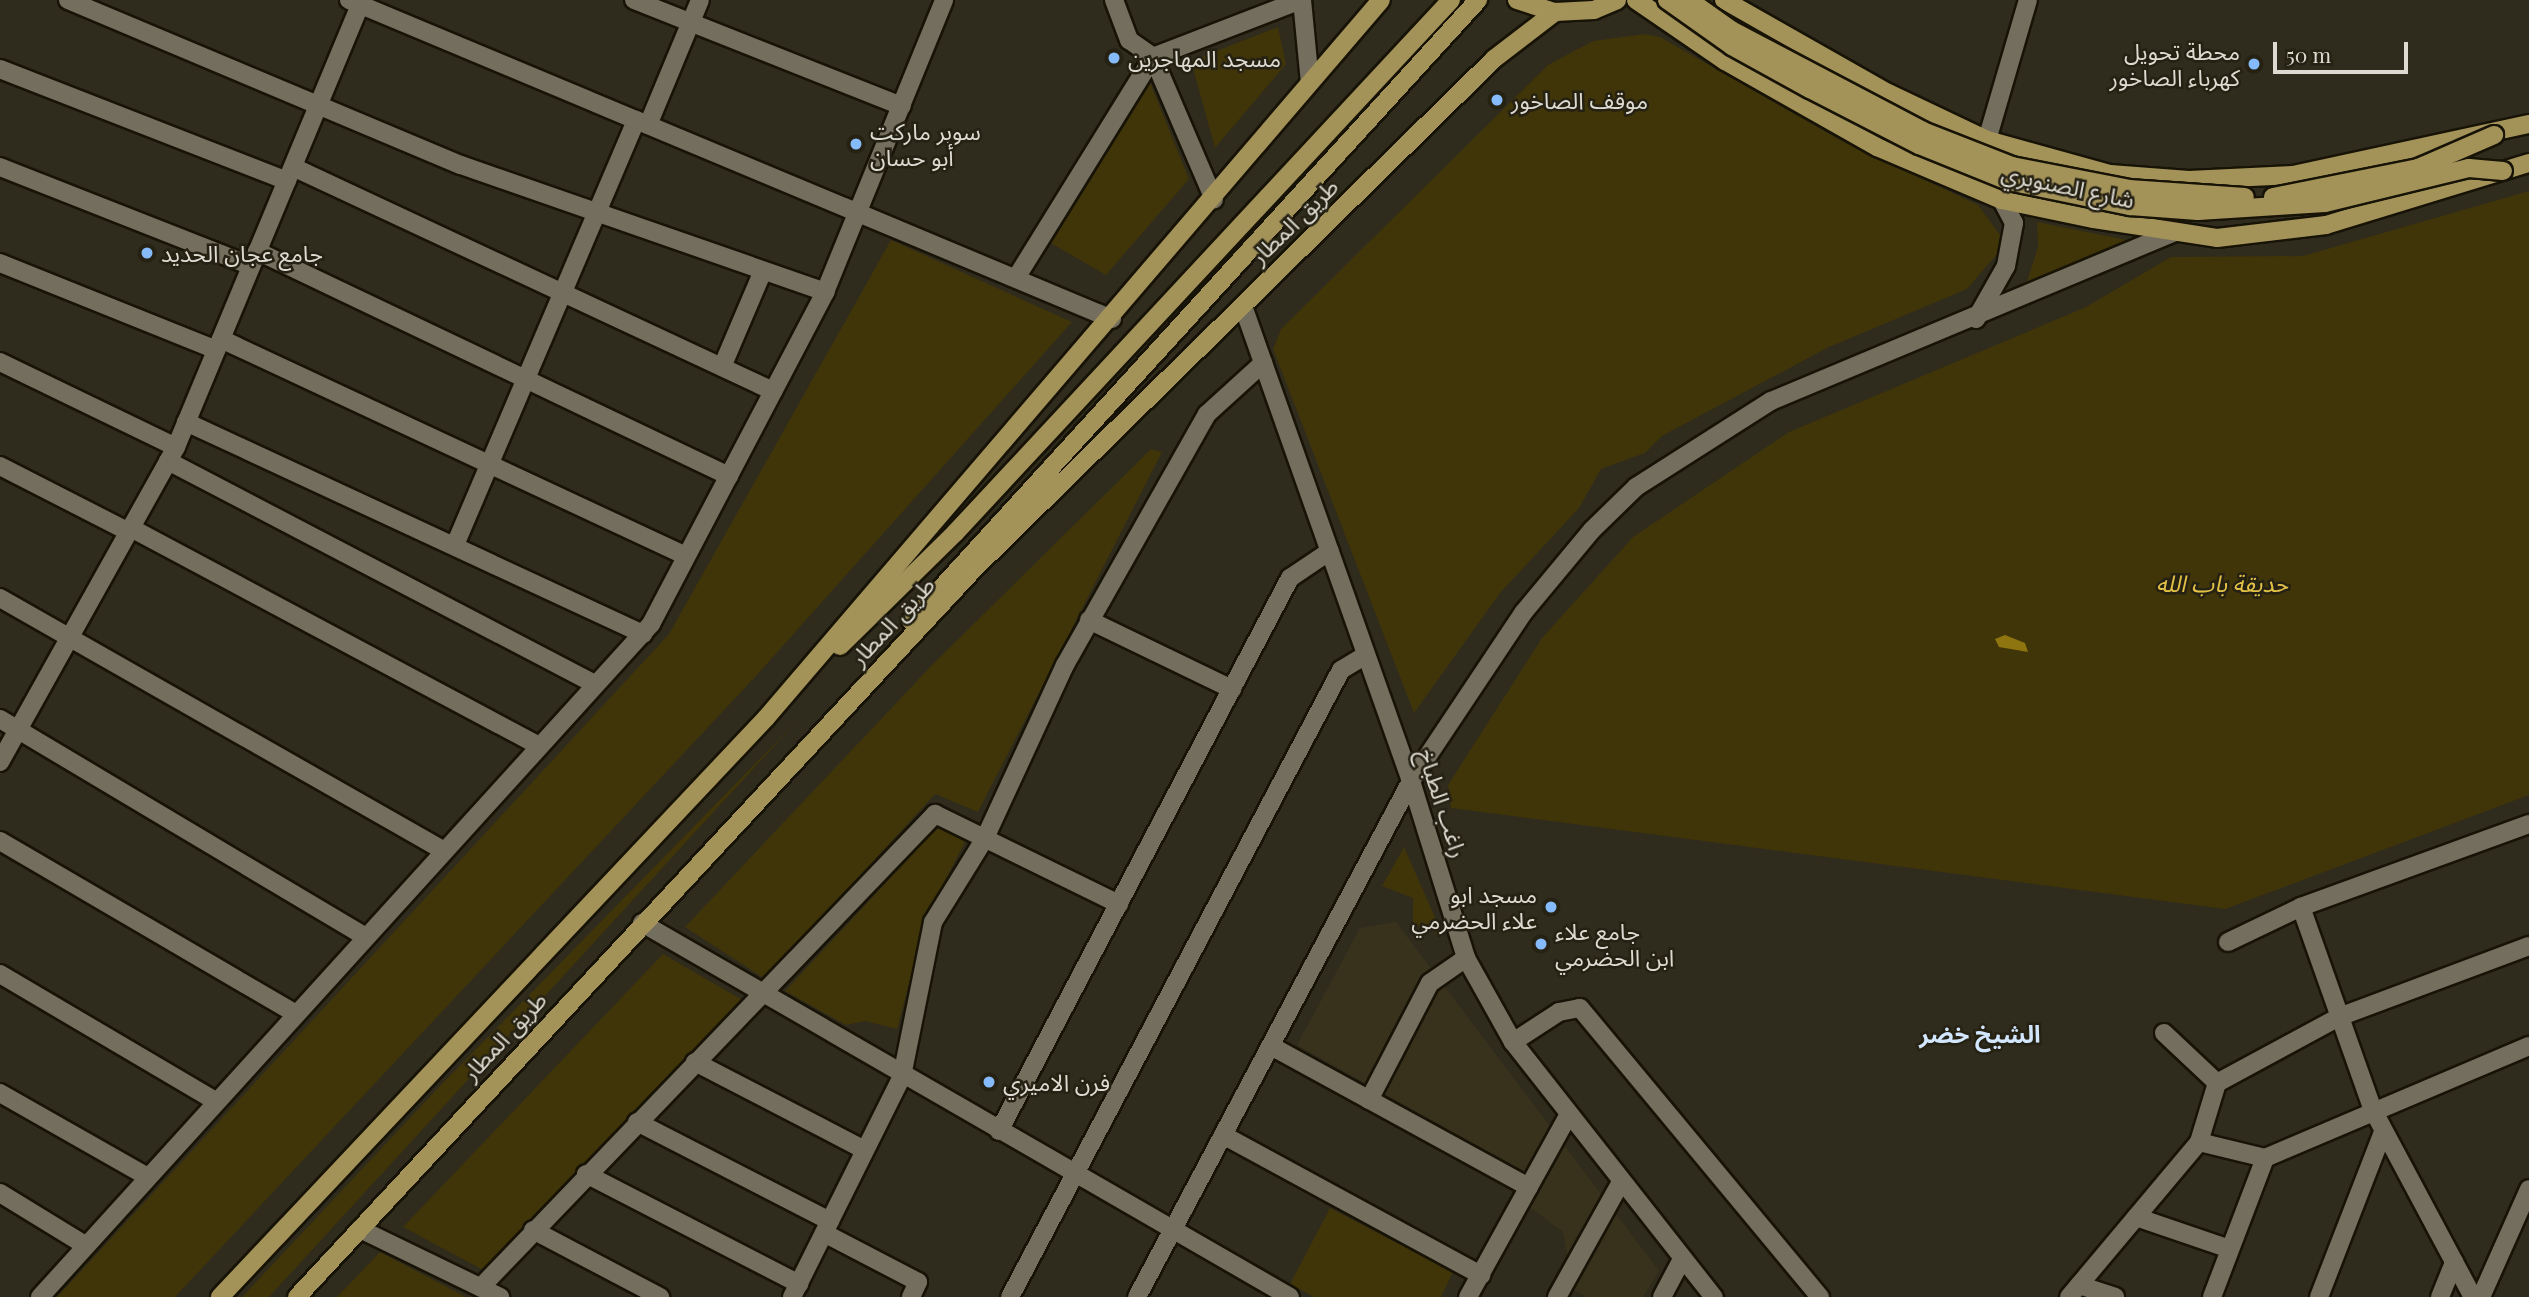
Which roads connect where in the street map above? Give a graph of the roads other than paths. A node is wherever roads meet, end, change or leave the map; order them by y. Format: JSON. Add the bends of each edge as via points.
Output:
{"nodes":[{"id":1,"x":68,"y":0,"type":"edge"},
{"id":2,"x":634,"y":0,"type":"edge"},
{"id":3,"x":700,"y":0,"type":"edge"},
{"id":4,"x":944,"y":0,"type":"edge"},
{"id":5,"x":1114,"y":0,"type":"edge"},
{"id":6,"x":1301,"y":0,"type":"edge"},
{"id":7,"x":1381,"y":0,"type":"edge"},
{"id":8,"x":1451,"y":0,"type":"edge"},
{"id":9,"x":1478,"y":0,"type":"edge"},
{"id":10,"x":1517,"y":0,"type":"edge"},
{"id":11,"x":1617,"y":0,"type":"edge"},
{"id":12,"x":1636,"y":0,"type":"edge"},
{"id":13,"x":1667,"y":0,"type":"edge"},
{"id":14,"x":1689,"y":0,"type":"edge"},
{"id":15,"x":1724,"y":0,"type":"edge"},
{"id":16,"x":2028,"y":0,"type":"edge"},
{"id":17,"x":357,"y":2,"type":"edge"},
{"id":18,"x":1555,"y":12,"type":"junction"},
{"id":19,"x":1752,"y":17,"type":"junction"},
{"id":20,"x":689,"y":22,"type":"junction"},
{"id":21,"x":1153,"y":57,"type":"junction"},
{"id":22,"x":1725,"y":61,"type":"junction"},
{"id":23,"x":0,"y":69,"type":"edge"},
{"id":24,"x":1310,"y":83,"type":"junction"},
{"id":25,"x":318,"y":105,"type":"junction"},
{"id":26,"x":902,"y":106,"type":"junction"},
{"id":27,"x":642,"y":122,"type":"junction"},
{"id":28,"x":2529,"y":124,"type":"edge"},
{"id":29,"x":2494,"y":135,"type":"junction"},
{"id":30,"x":1987,"y":139,"type":"junction"},
{"id":31,"x":2529,"y":163,"type":"edge"},
{"id":32,"x":0,"y":167,"type":"edge"},
{"id":33,"x":2503,"y":171,"type":"junction"},
{"id":34,"x":290,"y":174,"type":"junction"},
{"id":35,"x":1214,"y":199,"type":"junction"},
{"id":36,"x":2002,"y":200,"type":"junction"},
{"id":37,"x":598,"y":213,"type":"junction"},
{"id":38,"x":859,"y":213,"type":"junction"},
{"id":39,"x":2175,"y":232,"type":"junction"},
{"id":40,"x":254,"y":259,"type":"junction"},
{"id":41,"x":0,"y":263,"type":"edge"},
{"id":42,"x":763,"y":271,"type":"junction"},
{"id":43,"x":1016,"y":278,"type":"junction"},
{"id":44,"x":825,"y":292,"type":"junction"},
{"id":45,"x":562,"y":297,"type":"junction"},
{"id":46,"x":1243,"y":306,"type":"junction"},
{"id":47,"x":1112,"y":319,"type":"junction"},
{"id":48,"x":1976,"y":319,"type":"junction"},
{"id":49,"x":218,"y":344,"type":"junction"},
{"id":50,"x":0,"y":362,"type":"edge"},
{"id":51,"x":1263,"y":363,"type":"junction"},
{"id":52,"x":722,"y":367,"type":"junction"},
{"id":53,"x":529,"y":380,"type":"junction"},
{"id":54,"x":774,"y":391,"type":"junction"},
{"id":55,"x":186,"y":422,"type":"junction"},
{"id":56,"x":172,"y":454,"type":"junction"},
{"id":57,"x":490,"y":464,"type":"junction"},
{"id":58,"x":0,"y":466,"type":"edge"},
{"id":59,"x":729,"y":476,"type":"junction"},
{"id":60,"x":130,"y":530,"type":"junction"},
{"id":61,"x":455,"y":545,"type":"junction"},
{"id":62,"x":1330,"y":551,"type":"junction"},
{"id":63,"x":686,"y":556,"type":"junction"},
{"id":64,"x":0,"y":598,"type":"edge"},
{"id":65,"x":1089,"y":620,"type":"junction"},
{"id":66,"x":643,"y":634,"type":"junction"},
{"id":67,"x":70,"y":637,"type":"junction"},
{"id":68,"x":1366,"y":655,"type":"junction"},
{"id":69,"x":595,"y":684,"type":"junction"},
{"id":70,"x":1232,"y":689,"type":"junction"},
{"id":71,"x":766,"y":718,"type":"junction"},
{"id":72,"x":0,"y":719,"type":"edge"},
{"id":73,"x":19,"y":729,"type":"junction"},
{"id":74,"x":538,"y":745,"type":"junction"},
{"id":75,"x":799,"y":756,"type":"junction"},
{"id":76,"x":0,"y":762,"type":"edge"},
{"id":77,"x":1411,"y":781,"type":"junction"},
{"id":78,"x":2529,"y":824,"type":"edge"},
{"id":79,"x":985,"y":838,"type":"junction"},
{"id":80,"x":0,"y":841,"type":"edge"},
{"id":81,"x":441,"y":849,"type":"junction"},
{"id":82,"x":1119,"y":904,"type":"junction"},
{"id":83,"x":2301,"y":907,"type":"junction"},
{"id":84,"x":642,"y":923,"type":"junction"},
{"id":85,"x":362,"y":935,"type":"junction"},
{"id":86,"x":2228,"y":942,"type":"dead end"},
{"id":87,"x":2529,"y":946,"type":"edge"},
{"id":88,"x":1466,"y":958,"type":"junction"},
{"id":89,"x":0,"y":974,"type":"edge"},
{"id":90,"x":760,"y":995,"type":"junction"},
{"id":91,"x":294,"y":1013,"type":"junction"},
{"id":92,"x":2339,"y":1017,"type":"junction"},
{"id":93,"x":2164,"y":1033,"type":"dead end"},
{"id":94,"x":1513,"y":1042,"type":"junction"},
{"id":95,"x":1271,"y":1046,"type":"junction"},
{"id":96,"x":2529,"y":1046,"type":"edge"},
{"id":97,"x":695,"y":1062,"type":"junction"},
{"id":98,"x":902,"y":1076,"type":"junction"},
{"id":99,"x":2217,"y":1083,"type":"junction"},
{"id":100,"x":0,"y":1093,"type":"edge"},
{"id":101,"x":1369,"y":1100,"type":"junction"},
{"id":102,"x":216,"y":1101,"type":"junction"},
{"id":103,"x":2373,"y":1110,"type":"junction"},
{"id":104,"x":1569,"y":1114,"type":"junction"},
{"id":105,"x":636,"y":1122,"type":"junction"},
{"id":106,"x":999,"y":1131,"type":"junction"},
{"id":107,"x":2383,"y":1132,"type":"junction"},
{"id":108,"x":1223,"y":1135,"type":"junction"},
{"id":109,"x":2199,"y":1142,"type":"junction"},
{"id":110,"x":865,"y":1150,"type":"junction"},
{"id":111,"x":2265,"y":1158,"type":"junction"},
{"id":112,"x":586,"y":1174,"type":"junction"},
{"id":113,"x":1074,"y":1174,"type":"junction"},
{"id":114,"x":148,"y":1177,"type":"junction"},
{"id":115,"x":1621,"y":1182,"type":"junction"},
{"id":116,"x":1529,"y":1187,"type":"junction"},
{"id":117,"x":2529,"y":1189,"type":"edge"},
{"id":118,"x":1,"y":1195,"type":"edge"},
{"id":119,"x":2136,"y":1217,"type":"junction"},
{"id":120,"x":827,"y":1227,"type":"junction"},
{"id":121,"x":360,"y":1229,"type":"junction"},
{"id":122,"x":533,"y":1230,"type":"junction"},
{"id":123,"x":1173,"y":1230,"type":"junction"},
{"id":124,"x":85,"y":1245,"type":"junction"},
{"id":125,"x":2230,"y":1249,"type":"junction"},
{"id":126,"x":1682,"y":1259,"type":"junction"},
{"id":127,"x":2454,"y":1262,"type":"junction"},
{"id":128,"x":1481,"y":1275,"type":"junction"},
{"id":129,"x":481,"y":1287,"type":"junction"},
{"id":130,"x":795,"y":1291,"type":"edge"},
{"id":131,"x":2074,"y":1291,"type":"edge"},
{"id":132,"x":40,"y":1297,"type":"edge"},
{"id":133,"x":220,"y":1297,"type":"edge"},
{"id":134,"x":297,"y":1297,"type":"edge"},
{"id":135,"x":500,"y":1297,"type":"edge"},
{"id":136,"x":660,"y":1297,"type":"edge"},
{"id":137,"x":911,"y":1297,"type":"edge"},
{"id":138,"x":1010,"y":1297,"type":"edge"},
{"id":139,"x":1137,"y":1297,"type":"edge"},
{"id":140,"x":1290,"y":1297,"type":"edge"},
{"id":141,"x":1468,"y":1297,"type":"edge"},
{"id":142,"x":1557,"y":1297,"type":"edge"},
{"id":143,"x":1661,"y":1297,"type":"edge"},
{"id":144,"x":1714,"y":1297,"type":"edge"},
{"id":145,"x":1820,"y":1297,"type":"edge"},
{"id":146,"x":2115,"y":1297,"type":"edge"},
{"id":147,"x":2212,"y":1297,"type":"edge"},
{"id":148,"x":2319,"y":1297,"type":"edge"},
{"id":149,"x":2440,"y":1297,"type":"edge"},
{"id":150,"x":2473,"y":1297,"type":"edge"},
{"id":151,"x":2481,"y":1297,"type":"edge"}],
"edges":[{"from":1,"to":25,"type":"street"},
{"from":2,"to":20,"type":"street"},
{"from":3,"to":20,"type":"street"},
{"from":4,"to":26,"type":"street"},
{"from":5,"to":21,"type":"street","via":[[1129,40]]},
{"from":6,"to":21,"type":"street"},
{"from":6,"to":24,"type":"street"},
{"from":7,"to":24,"type":"main road","name":"طريق المطار"},
{"from":8,"to":71,"type":"main road","via":[[955,533]]},
{"from":9,"to":75,"type":"main road","via":[[961,560]]},
{"from":10,"to":18,"type":"main road"},
{"from":11,"to":18,"type":"main road","via":[[1594,9]]},
{"from":12,"to":22,"type":"main road","name":"شارع الصنوبري"},
{"from":13,"to":33,"type":"main road","bridge":true,"via":[[1732,46],[1919,145],[2008,181],[2130,206],[2198,211],[2325,203],[2469,168]]},
{"from":14,"to":29,"type":"main road","bridge":true,"via":[[1731,30],[1923,131],[2012,166],[2129,189],[2273,197],[2418,168]]},
{"from":15,"to":19,"type":"main road","name":"شارع الصنوبري"},
{"from":16,"to":30,"type":"street"},
{"from":17,"to":25,"type":"street"},
{"from":17,"to":27,"type":"street"},
{"from":18,"to":46,"type":"main road","name":"طريق المطار","via":[[1494,59]]},
{"from":19,"to":22,"type":"main road"},
{"from":19,"to":30,"type":"main road","name":"شارع الصنوبري"},
{"from":20,"to":26,"type":"street"},
{"from":20,"to":27,"type":"street"},
{"from":21,"to":35,"type":"street"},
{"from":21,"to":43,"type":"street"},
{"from":22,"to":36,"type":"main road","name":"شارع الصنوبري","via":[[1877,147]]},
{"from":23,"to":34,"type":"street"},
{"from":24,"to":35,"type":"main road","name":"طريق المطار"},
{"from":25,"to":34,"type":"street"},
{"from":25,"to":37,"type":"street"},
{"from":26,"to":38,"type":"street"},
{"from":27,"to":37,"type":"street"},
{"from":27,"to":38,"type":"street"},
{"from":28,"to":29,"type":"main road","name":"شارع الصنوبري"},
{"from":29,"to":30,"type":"main road","name":"شارع الصنوبري","via":[[2293,175],[2189,180],[2109,174]]},
{"from":31,"to":33,"type":"main road","name":"شارع الصنوبري"},
{"from":32,"to":40,"type":"street"},
{"from":33,"to":39,"type":"main road","name":"شارع الصنوبري","via":[[2326,225],[2217,238]]},
{"from":34,"to":40,"type":"street"},
{"from":34,"to":45,"type":"street"},
{"from":35,"to":47,"type":"main road","name":"طريق المطار"},
{"from":36,"to":39,"type":"main road","name":"شارع الصنوبري"},
{"from":36,"to":48,"type":"street","via":[[2014,223],[2006,266]]},
{"from":37,"to":42,"type":"street"},
{"from":37,"to":45,"type":"street"},
{"from":38,"to":43,"type":"street"},
{"from":38,"to":44,"type":"street"},
{"from":39,"to":48,"type":"street"},
{"from":40,"to":49,"type":"street"},
{"from":40,"to":53,"type":"street"},
{"from":41,"to":49,"type":"street"},
{"from":42,"to":44,"type":"street"},
{"from":42,"to":52,"type":"street"},
{"from":43,"to":47,"type":"street"},
{"from":44,"to":54,"type":"street"},
{"from":45,"to":52,"type":"street"},
{"from":45,"to":53,"type":"street"},
{"from":46,"to":51,"type":"street","name":"راغب الطباخ"},
{"from":46,"to":75,"type":"main road","name":"طريق المطار","via":[[975,568]]},
{"from":47,"to":71,"type":"main road","name":"طريق المطار"},
{"from":48,"to":77,"type":"street","via":[[1771,401],[1636,488],[1523,613]]},
{"from":49,"to":55,"type":"street"},
{"from":49,"to":57,"type":"street"},
{"from":50,"to":56,"type":"street"},
{"from":51,"to":62,"type":"street","name":"راغب الطباخ"},
{"from":51,"to":65,"type":"street","via":[[1207,414]]},
{"from":52,"to":54,"type":"street"},
{"from":53,"to":57,"type":"street"},
{"from":53,"to":59,"type":"street"},
{"from":54,"to":59,"type":"street"},
{"from":55,"to":56,"type":"street"},
{"from":55,"to":61,"type":"street"},
{"from":56,"to":60,"type":"street"},
{"from":56,"to":69,"type":"street"},
{"from":57,"to":61,"type":"street"},
{"from":57,"to":63,"type":"street"},
{"from":58,"to":60,"type":"street"},
{"from":59,"to":63,"type":"street"},
{"from":60,"to":67,"type":"street"},
{"from":60,"to":74,"type":"street"},
{"from":61,"to":66,"type":"street"},
{"from":62,"to":68,"type":"street","name":"راغب الطباخ"},
{"from":62,"to":70,"type":"street","via":[[1290,578]]},
{"from":63,"to":66,"type":"street"},
{"from":64,"to":67,"type":"street"},
{"from":65,"to":70,"type":"street"},
{"from":65,"to":79,"type":"street"},
{"from":66,"to":69,"type":"street"},
{"from":67,"to":73,"type":"street"},
{"from":67,"to":81,"type":"street"},
{"from":68,"to":77,"type":"street","name":"راغب الطباخ"},
{"from":68,"to":113,"type":"street","via":[[1341,670]]},
{"from":69,"to":74,"type":"street"},
{"from":70,"to":82,"type":"street"},
{"from":71,"to":133,"type":"main road","name":"طريق المطار"},
{"from":72,"to":73,"type":"street"},
{"from":73,"to":76,"type":"street"},
{"from":73,"to":85,"type":"street"},
{"from":74,"to":81,"type":"street"},
{"from":75,"to":84,"type":"main road","name":"طريق المطار"},
{"from":77,"to":88,"type":"street","name":"راغب الطباخ"},
{"from":77,"to":95,"type":"street"},
{"from":78,"to":83,"type":"street"},
{"from":79,"to":82,"type":"street"},
{"from":79,"to":90,"type":"street","via":[[935,814]]},
{"from":79,"to":98,"type":"street","via":[[933,922]]},
{"from":80,"to":91,"type":"street"},
{"from":81,"to":85,"type":"street"},
{"from":82,"to":106,"type":"street"},
{"from":83,"to":86,"type":"street"},
{"from":83,"to":92,"type":"street"},
{"from":84,"to":90,"type":"street"},
{"from":84,"to":121,"type":"main road","name":"طريق المطار"},
{"from":85,"to":91,"type":"street"},
{"from":87,"to":92,"type":"street"},
{"from":88,"to":94,"type":"street","name":"راغب الطباخ"},
{"from":88,"to":101,"type":"street","via":[[1430,983]]},
{"from":89,"to":102,"type":"street"},
{"from":90,"to":97,"type":"street"},
{"from":90,"to":98,"type":"street"},
{"from":91,"to":102,"type":"street"},
{"from":92,"to":99,"type":"street"},
{"from":92,"to":103,"type":"street"},
{"from":93,"to":99,"type":"street"},
{"from":94,"to":104,"type":"street","name":"راغب الطباخ"},
{"from":94,"to":145,"type":"street","via":[[1559,1012],[1580,1008]]},
{"from":95,"to":101,"type":"street"},
{"from":95,"to":108,"type":"street"},
{"from":96,"to":103,"type":"street"},
{"from":97,"to":105,"type":"street"},
{"from":97,"to":110,"type":"street"},
{"from":98,"to":106,"type":"street"},
{"from":98,"to":110,"type":"street"},
{"from":99,"to":109,"type":"street"},
{"from":100,"to":114,"type":"street"},
{"from":101,"to":116,"type":"street"},
{"from":102,"to":114,"type":"street"},
{"from":103,"to":107,"type":"street"},
{"from":103,"to":111,"type":"street"},
{"from":104,"to":115,"type":"street","name":"راغب الطباخ"},
{"from":104,"to":116,"type":"street"},
{"from":105,"to":112,"type":"street"},
{"from":105,"to":120,"type":"street"},
{"from":106,"to":113,"type":"street"},
{"from":107,"to":127,"type":"street"},
{"from":107,"to":148,"type":"street"},
{"from":108,"to":123,"type":"street"},
{"from":108,"to":128,"type":"street"},
{"from":109,"to":111,"type":"street"},
{"from":109,"to":119,"type":"street"},
{"from":110,"to":120,"type":"street"},
{"from":111,"to":125,"type":"street"},
{"from":112,"to":122,"type":"street"},
{"from":112,"to":130,"type":"street"},
{"from":113,"to":123,"type":"street"},
{"from":113,"to":138,"type":"street"},
{"from":114,"to":124,"type":"street"},
{"from":115,"to":126,"type":"street","name":"راغب الطباخ"},
{"from":115,"to":142,"type":"street"},
{"from":116,"to":128,"type":"street"},
{"from":117,"to":151,"type":"street"},
{"from":118,"to":124,"type":"street"},
{"from":119,"to":125,"type":"street"},
{"from":119,"to":131,"type":"street"},
{"from":120,"to":130,"type":"street"},
{"from":120,"to":137,"type":"street","via":[[918,1282]]},
{"from":121,"to":129,"type":"street"},
{"from":121,"to":134,"type":"main road","name":"طريق المطار"},
{"from":122,"to":129,"type":"street"},
{"from":122,"to":136,"type":"street"},
{"from":123,"to":139,"type":"street"},
{"from":123,"to":140,"type":"street"},
{"from":124,"to":132,"type":"street"},
{"from":125,"to":147,"type":"street"},
{"from":126,"to":143,"type":"street"},
{"from":126,"to":144,"type":"street","name":"راغب الطباخ"},
{"from":127,"to":149,"type":"street"},
{"from":127,"to":150,"type":"street"},
{"from":128,"to":141,"type":"street"},
{"from":129,"to":135,"type":"street"},
{"from":131,"to":146,"type":"street"}]}
